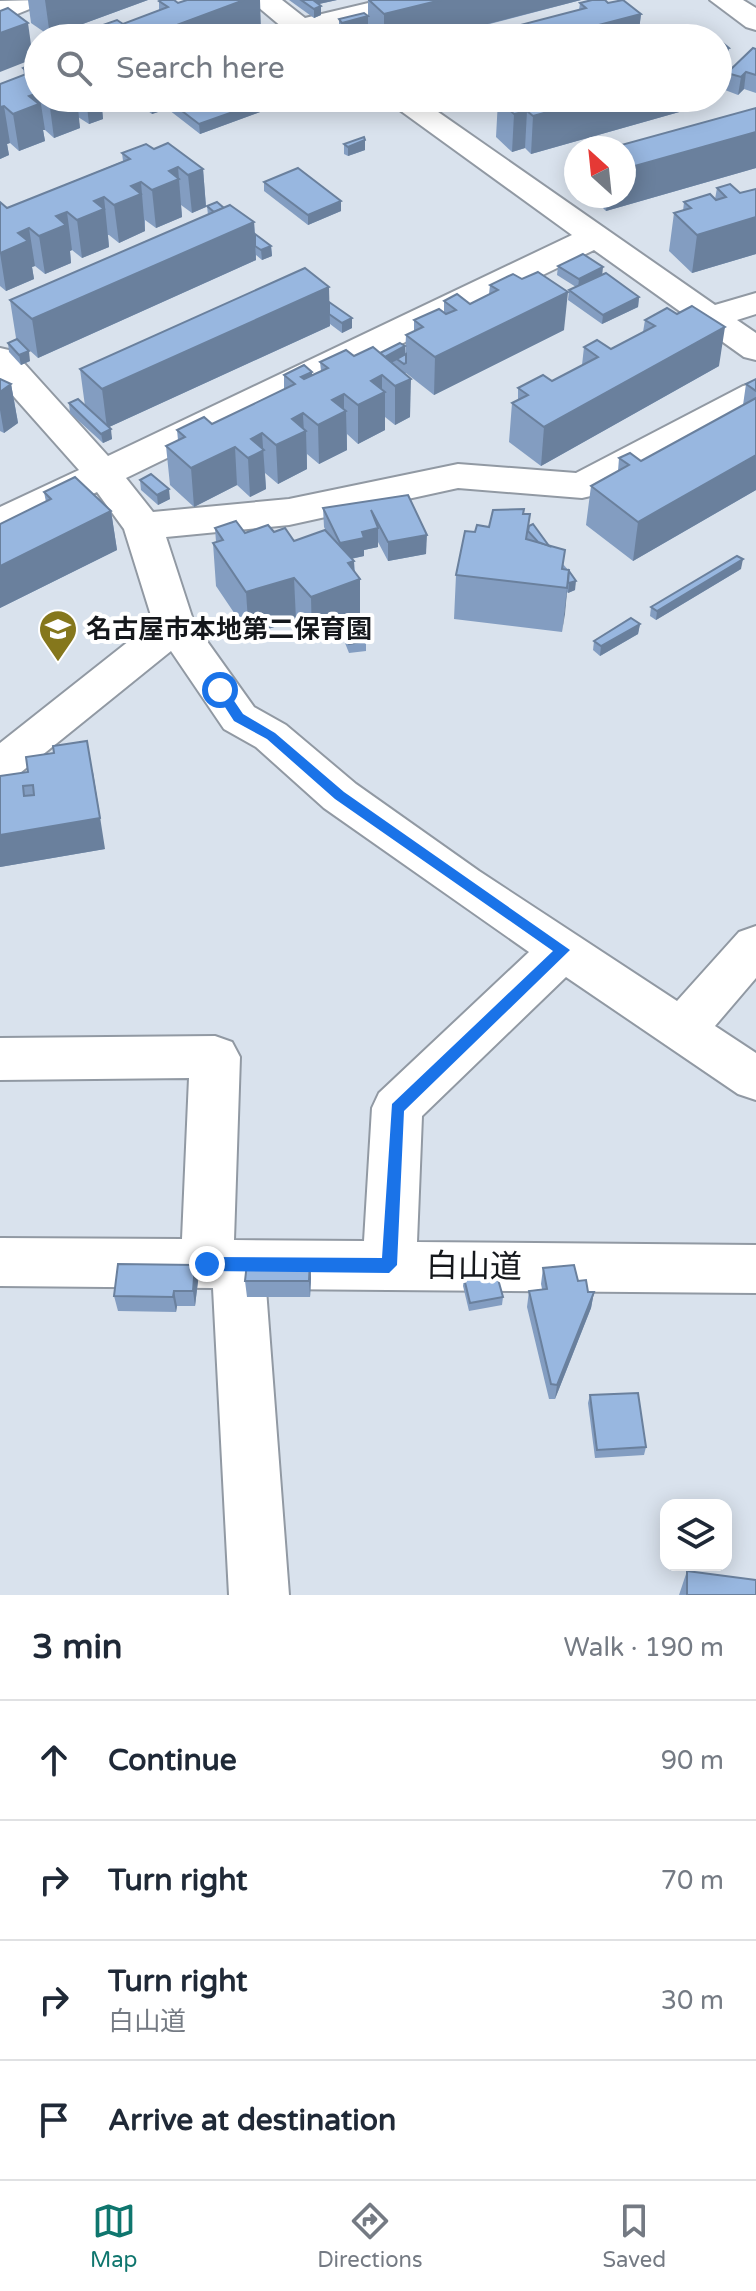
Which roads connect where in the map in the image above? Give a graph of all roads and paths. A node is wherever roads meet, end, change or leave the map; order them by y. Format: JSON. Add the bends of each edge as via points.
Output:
{"nodes":[{"id":1,"x":27,"y":0,"type":"edge"},
{"id":2,"x":264,"y":0,"type":"edge"},
{"id":3,"x":417,"y":0,"type":"edge"},
{"id":4,"x":724,"y":0,"type":"edge"},
{"id":5,"x":0,"y":12,"type":"edge"},
{"id":6,"x":756,"y":21,"type":"edge"},
{"id":7,"x":295,"y":24,"type":"edge"},
{"id":8,"x":336,"y":24,"type":"edge"},
{"id":9,"x":418,"y":112,"type":"edge"},
{"id":10,"x":597,"y":236,"type":"junction"},
{"id":11,"x":756,"y":303,"type":"edge"},
{"id":12,"x":711,"y":317,"type":"junction"},
{"id":13,"x":756,"y":349,"type":"edge"},
{"id":14,"x":0,"y":359,"type":"edge"},
{"id":15,"x":756,"y":394,"type":"edge"},
{"id":16,"x":103,"y":474,"type":"junction"},
{"id":17,"x":0,"y":523,"type":"edge"},
{"id":18,"x":143,"y":526,"type":"junction"},
{"id":19,"x":175,"y":626,"type":"junction"},
{"id":20,"x":0,"y":766,"type":"edge"},
{"id":21,"x":756,"y":945,"type":"edge"},
{"id":22,"x":563,"y":950,"type":"junction"},
{"id":23,"x":682,"y":1029,"type":"junction"},
{"id":24,"x":0,"y":1059,"type":"edge"},
{"id":25,"x":756,"y":1079,"type":"edge"},
{"id":26,"x":0,"y":1262,"type":"edge"},
{"id":27,"x":223,"y":1264,"type":"junction"},
{"id":28,"x":389,"y":1265,"type":"junction"},
{"id":29,"x":756,"y":1269,"type":"edge"},
{"id":30,"x":259,"y":1595,"type":"edge"}],
"edges":[{"from":1,"to":5,"type":"street"},
{"from":2,"to":7,"type":"street"},
{"from":3,"to":8,"type":"street"},
{"from":4,"to":6,"type":"street"},
{"from":9,"to":10,"type":"street"},
{"from":10,"to":12,"type":"street"},
{"from":10,"to":16,"type":"street"},
{"from":11,"to":12,"type":"street"},
{"from":12,"to":13,"type":"street"},
{"from":14,"to":16,"type":"street"},
{"from":15,"to":18,"type":"street","via":[[582,486],[458,476],[289,512]]},
{"from":16,"to":17,"type":"street"},
{"from":16,"to":18,"type":"street"},
{"from":18,"to":19,"type":"street"},
{"from":19,"to":20,"type":"street"},
{"from":19,"to":22,"type":"street","via":[[239,718],[271,736],[364,814]]},
{"from":21,"to":23,"type":"street"},
{"from":22,"to":23,"type":"street"},
{"from":22,"to":28,"type":"street","via":[[397,1108]]},
{"from":23,"to":25,"type":"street"},
{"from":24,"to":27,"type":"street","via":[[215,1057]]},
{"from":26,"to":27,"type":"street","name":"白山道"},
{"from":27,"to":28,"type":"street","name":"白山道"},
{"from":27,"to":30,"type":"street"},
{"from":28,"to":29,"type":"street","name":"白山道"}]}
